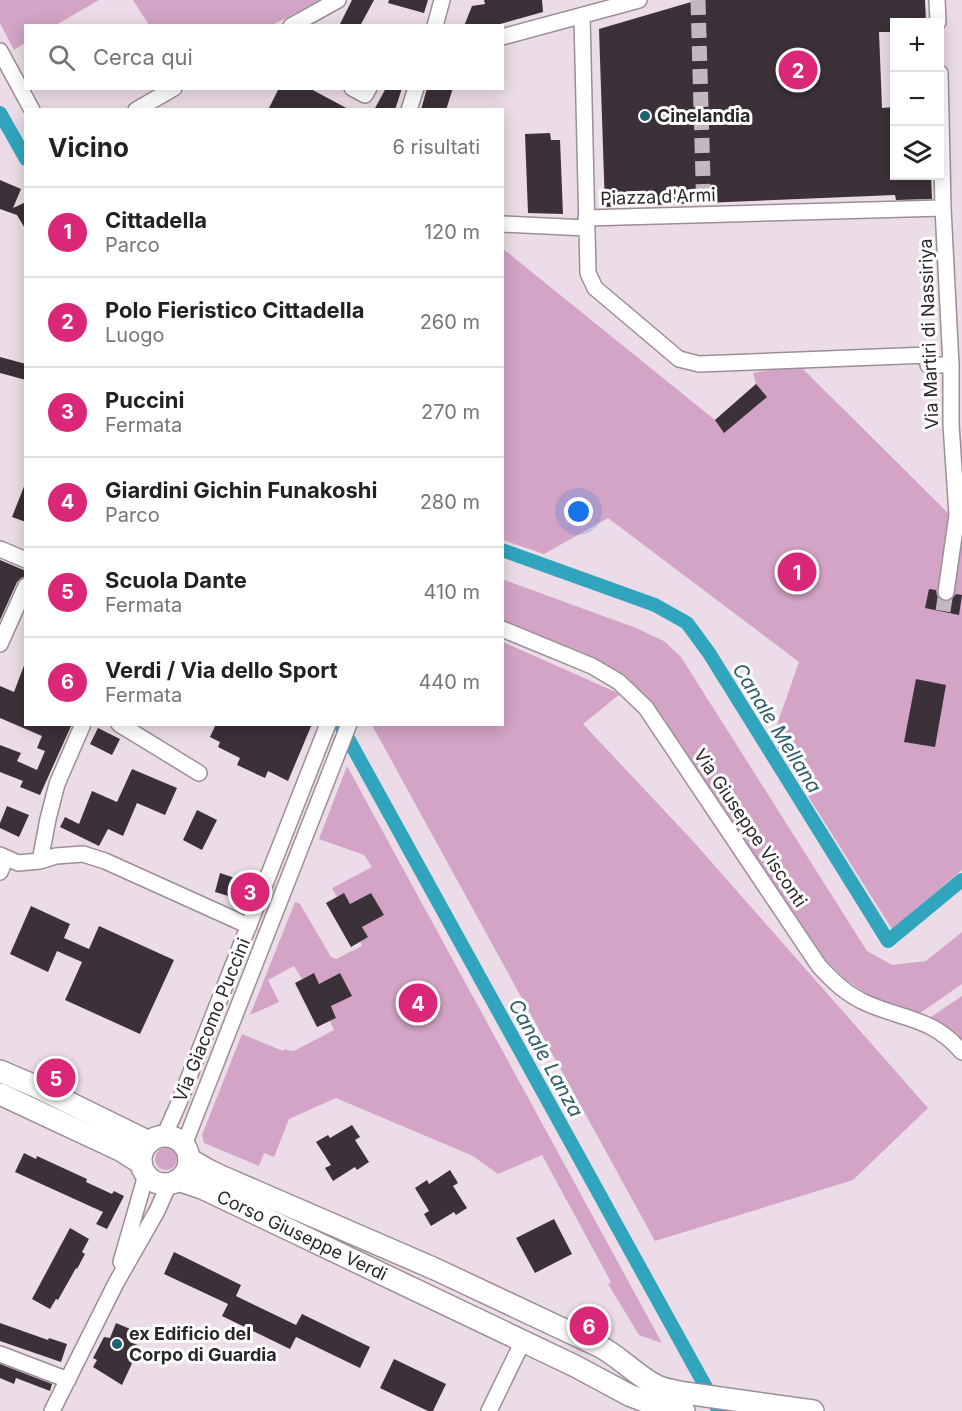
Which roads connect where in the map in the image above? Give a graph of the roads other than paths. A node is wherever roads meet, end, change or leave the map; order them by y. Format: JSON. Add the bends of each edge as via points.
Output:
{"nodes":[{"id":1,"x":338,"y":0,"type":"edge"},
{"id":2,"x":442,"y":0,"type":"edge"},
{"id":3,"x":639,"y":0,"type":"edge"},
{"id":4,"x":938,"y":0,"type":"edge"},
{"id":5,"x":582,"y":16,"type":"junction"},
{"id":6,"x":938,"y":18,"type":"edge"},
{"id":7,"x":295,"y":24,"type":"edge"},
{"id":8,"x":436,"y":24,"type":"edge"},
{"id":9,"x":504,"y":36,"type":"edge"},
{"id":10,"x":0,"y":51,"type":"edge"},
{"id":11,"x":171,"y":90,"type":"edge"},
{"id":12,"x":356,"y":90,"type":"edge"},
{"id":13,"x":368,"y":90,"type":"edge"},
{"id":14,"x":415,"y":90,"type":"edge"},
{"id":15,"x":31,"y":108,"type":"edge"},
{"id":16,"x":139,"y":108,"type":"edge"},
{"id":17,"x":410,"y":108,"type":"edge"},
{"id":18,"x":941,"y":126,"type":"edge"},
{"id":19,"x":943,"y":208,"type":"junction"},
{"id":20,"x":586,"y":223,"type":"junction"},
{"id":21,"x":504,"y":224,"type":"edge"},
{"id":22,"x":951,"y":365,"type":"junction"},
{"id":23,"x":0,"y":549,"type":"edge"},
{"id":24,"x":24,"y":559,"type":"edge"},
{"id":25,"x":24,"y":590,"type":"edge"},
{"id":26,"x":946,"y":592,"type":"tunnel mouth"},
{"id":27,"x":504,"y":630,"type":"edge"},
{"id":28,"x":0,"y":644,"type":"edge"},
{"id":29,"x":82,"y":726,"type":"edge"},
{"id":30,"x":122,"y":726,"type":"edge"},
{"id":31,"x":327,"y":726,"type":"edge"},
{"id":32,"x":349,"y":726,"type":"edge"},
{"id":33,"x":199,"y":773,"type":"dead end"},
{"id":34,"x":298,"y":802,"type":"junction"},
{"id":35,"x":317,"y":810,"type":"junction"},
{"id":36,"x":40,"y":861,"type":"junction"},
{"id":37,"x":2,"y":862,"type":"edge"},
{"id":38,"x":249,"y":926,"type":"junction"},
{"id":39,"x":962,"y":1052,"type":"edge"},
{"id":40,"x":0,"y":1071,"type":"edge"},
{"id":41,"x":0,"y":1094,"type":"edge"},
{"id":42,"x":157,"y":1139,"type":"junction"},
{"id":43,"x":187,"y":1152,"type":"junction"},
{"id":44,"x":144,"y":1169,"type":"junction"},
{"id":45,"x":173,"y":1182,"type":"junction"},
{"id":46,"x":435,"y":1269,"type":"junction"},
{"id":47,"x":116,"y":1283,"type":"junction"},
{"id":48,"x":425,"y":1294,"type":"junction"},
{"id":49,"x":523,"y":1341,"type":"junction"},
{"id":50,"x":587,"y":1341,"type":"junction"},
{"id":51,"x":0,"y":1354,"type":"edge"},
{"id":52,"x":575,"y":1366,"type":"junction"},
{"id":53,"x":68,"y":1380,"type":"junction"},
{"id":54,"x":687,"y":1402,"type":"edge"},
{"id":55,"x":52,"y":1411,"type":"edge"},
{"id":56,"x":489,"y":1411,"type":"edge"},
{"id":57,"x":813,"y":1411,"type":"edge"}],
"edges":[{"from":1,"to":7,"type":"street"},
{"from":2,"to":8,"type":"street"},
{"from":3,"to":5,"type":"street"},
{"from":4,"to":6,"type":"street"},
{"from":5,"to":9,"type":"street"},
{"from":5,"to":20,"type":"street"},
{"from":10,"to":15,"type":"street"},
{"from":11,"to":16,"type":"street"},
{"from":12,"to":13,"type":"street","via":[[365,95]]},
{"from":14,"to":17,"type":"street"},
{"from":18,"to":19,"type":"street","name":"Via Martiri di Nassiriya"},
{"from":19,"to":20,"type":"street","name":"Piazza d'Armi"},
{"from":19,"to":22,"type":"street","name":"Via Martiri di Nassiriya"},
{"from":20,"to":21,"type":"street"},
{"from":20,"to":22,"type":"street","name":"Piazza d'Armi","via":[[588,273],[596,288],[678,359],[699,364],[928,355],[928,365]]},
{"from":22,"to":26,"type":"street","name":"Via Martiri di Nassiriya","via":[[957,515]]},
{"from":23,"to":24,"type":"street"},
{"from":25,"to":28,"type":"street"},
{"from":27,"to":39,"type":"street","name":"Via Giuseppe Visconti","via":[[592,666],[619,682],[646,708],[819,966],[840,988],[867,1004],[938,1030]]},
{"from":29,"to":36,"type":"street","via":[[57,784]]},
{"from":30,"to":33,"type":"street"},
{"from":31,"to":34,"type":"street","name":"Via Giacomo Puccini"},
{"from":32,"to":35,"type":"street","name":"Via Giacomo Puccini"},
{"from":34,"to":35,"type":"street"},
{"from":34,"to":38,"type":"street","name":"Via Giacomo Puccini"},
{"from":35,"to":43,"type":"street","name":"Via Giacomo Puccini"},
{"from":36,"to":37,"type":"street"},
{"from":36,"to":38,"type":"street","via":[[83,855],[105,861]]},
{"from":38,"to":42,"type":"street","name":"Via Giacomo Puccini","via":[[178,1105]]},
{"from":40,"to":42,"type":"street"},
{"from":41,"to":44,"type":"street","via":[[122,1151]]},
{"from":42,"to":43,"type":"street","via":[[178,1140]]},
{"from":42,"to":44,"type":"street","via":[[144,1148]]},
{"from":43,"to":45,"type":"street","via":[[187,1171]]},
{"from":43,"to":46,"type":"street","name":"Corso Giuseppe Verdi","via":[[208,1170]]},
{"from":44,"to":45,"type":"street","via":[[153,1181]]},
{"from":44,"to":47,"type":"street"},
{"from":45,"to":47,"type":"street"},
{"from":45,"to":48,"type":"street","name":"Corso Giuseppe Verdi","via":[[201,1188]]},
{"from":46,"to":48,"type":"street"},
{"from":46,"to":50,"type":"street","name":"Corso Giuseppe Verdi"},
{"from":47,"to":53,"type":"street"},
{"from":48,"to":49,"type":"street","name":"Corso Giuseppe Verdi"},
{"from":49,"to":52,"type":"street","name":"Corso Giuseppe Verdi"},
{"from":49,"to":56,"type":"street"},
{"from":50,"to":52,"type":"street"},
{"from":50,"to":54,"type":"street","name":"Corso Giuseppe Verdi"},
{"from":51,"to":53,"type":"street"},
{"from":52,"to":54,"type":"street","name":"Corso Giuseppe Verdi","via":[[660,1407]]},
{"from":53,"to":55,"type":"street"},
{"from":54,"to":57,"type":"street","via":[[732,1400]]}]}
